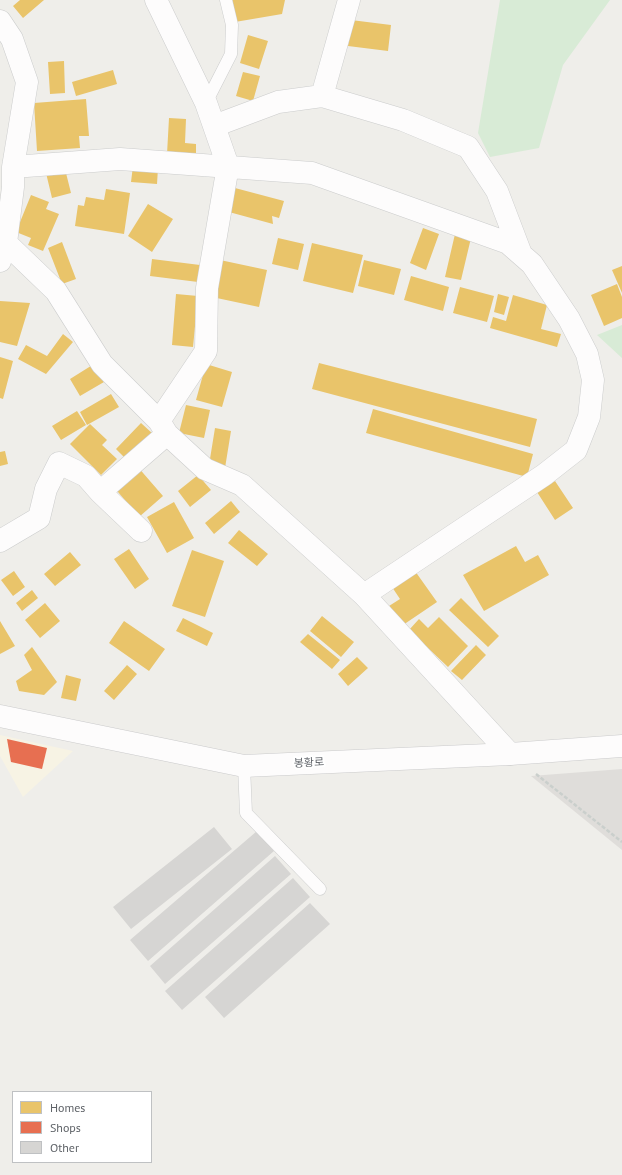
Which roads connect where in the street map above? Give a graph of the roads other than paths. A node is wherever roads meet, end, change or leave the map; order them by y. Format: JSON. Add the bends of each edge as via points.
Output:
{"nodes":[{"id":1,"x":156,"y":0,"type":"edge"},
{"id":2,"x":226,"y":0,"type":"edge"},
{"id":3,"x":349,"y":0,"type":"edge"},
{"id":4,"x":0,"y":21,"type":"edge"},
{"id":5,"x":322,"y":96,"type":"junction"},
{"id":6,"x":206,"y":103,"type":"junction"},
{"id":7,"x":214,"y":126,"type":"junction"},
{"id":8,"x":228,"y":166,"type":"junction"},
{"id":9,"x":9,"y":178,"type":"edge"},
{"id":10,"x":3,"y":252,"type":"edge"},
{"id":11,"x":521,"y":254,"type":"junction"},
{"id":12,"x":163,"y":428,"type":"junction"},
{"id":13,"x":100,"y":492,"type":"junction"},
{"id":14,"x":141,"y":531,"type":"dead end"},
{"id":15,"x":0,"y":541,"type":"edge"},
{"id":16,"x":364,"y":595,"type":"junction"},
{"id":17,"x":0,"y":716,"type":"edge"},
{"id":18,"x":622,"y":746,"type":"edge"},
{"id":19,"x":510,"y":754,"type":"junction"},
{"id":20,"x":244,"y":766,"type":"junction"},
{"id":21,"x":320,"y":889,"type":"dead end"}],
"edges":[{"from":1,"to":6,"type":"street"},
{"from":2,"to":6,"type":"lane","via":[[232,25],[231,54]]},
{"from":3,"to":5,"type":"street"},
{"from":4,"to":9,"type":"street","via":[[12,39],[27,82]]},
{"from":5,"to":7,"type":"street","via":[[278,102]]},
{"from":5,"to":11,"type":"street","via":[[403,120],[468,147],[497,192]]},
{"from":6,"to":7,"type":"street"},
{"from":7,"to":8,"type":"street"},
{"from":8,"to":9,"type":"street","via":[[120,159]]},
{"from":8,"to":11,"type":"street","via":[[312,173],[508,243]]},
{"from":8,"to":12,"type":"street","via":[[207,288],[206,351]]},
{"from":9,"to":10,"type":"street"},
{"from":10,"to":12,"type":"street","via":[[56,291],[102,364]]},
{"from":11,"to":16,"type":"street","via":[[532,264],[569,319],[587,354],[593,380],[589,417],[576,450]]},
{"from":12,"to":13,"type":"street"},
{"from":12,"to":16,"type":"street","via":[[205,469],[242,485]]},
{"from":13,"to":14,"type":"street"},
{"from":13,"to":15,"type":"street","via":[[86,476],[59,463],[46,489],[39,518]]},
{"from":16,"to":19,"type":"street"},
{"from":17,"to":20,"type":"street","name":"봉황로"},
{"from":18,"to":19,"type":"street","name":"봉황로"},
{"from":19,"to":20,"type":"street","name":"봉황로"},
{"from":20,"to":21,"type":"lane","via":[[246,813]]}]}
